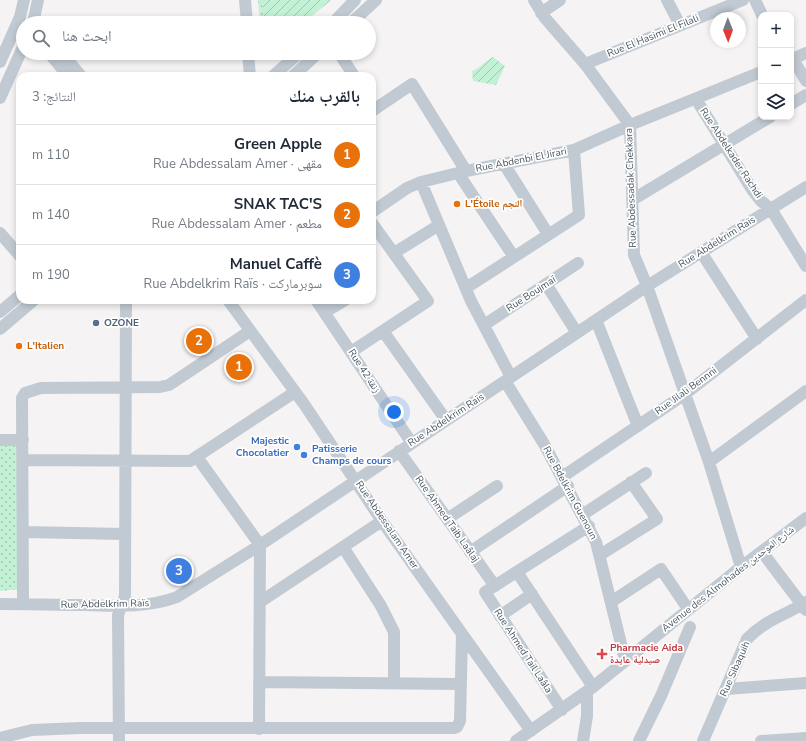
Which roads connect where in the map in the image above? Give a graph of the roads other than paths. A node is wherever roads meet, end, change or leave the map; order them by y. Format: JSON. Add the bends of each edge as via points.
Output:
{"nodes":[{"id":1,"x":38,"y":0,"type":"edge"},
{"id":2,"x":245,"y":0,"type":"edge"},
{"id":3,"x":355,"y":0,"type":"edge"},
{"id":4,"x":376,"y":0,"type":"edge"},
{"id":5,"x":534,"y":0,"type":"edge"},
{"id":6,"x":560,"y":0,"type":"edge"},
{"id":7,"x":667,"y":0,"type":"edge"},
{"id":8,"x":743,"y":0,"type":"edge"},
{"id":9,"x":755,"y":0,"type":"edge"},
{"id":10,"x":541,"y":12,"type":"junction"},
{"id":11,"x":761,"y":12,"type":"edge"},
{"id":12,"x":28,"y":16,"type":"edge"},
{"id":13,"x":246,"y":16,"type":"edge"},
{"id":14,"x":340,"y":16,"type":"edge"},
{"id":15,"x":359,"y":16,"type":"edge"},
{"id":16,"x":680,"y":25,"type":"junction"},
{"id":17,"x":16,"y":36,"type":"edge"},
{"id":18,"x":806,"y":53,"type":"edge"},
{"id":19,"x":794,"y":58,"type":"edge"},
{"id":20,"x":17,"y":60,"type":"edge"},
{"id":21,"x":55,"y":60,"type":"edge"},
{"id":22,"x":68,"y":60,"type":"edge"},
{"id":23,"x":249,"y":60,"type":"edge"},
{"id":24,"x":291,"y":60,"type":"edge"},
{"id":25,"x":310,"y":60,"type":"edge"},
{"id":26,"x":344,"y":60,"type":"edge"},
{"id":27,"x":0,"y":62,"type":"edge"},
{"id":28,"x":794,"y":62,"type":"edge"},
{"id":29,"x":585,"y":64,"type":"junction"},
{"id":30,"x":65,"y":72,"type":"edge"},
{"id":31,"x":78,"y":72,"type":"edge"},
{"id":32,"x":250,"y":72,"type":"edge"},
{"id":33,"x":278,"y":72,"type":"edge"},
{"id":34,"x":297,"y":72,"type":"edge"},
{"id":35,"x":352,"y":72,"type":"edge"},
{"id":36,"x":758,"y":73,"type":"edge"},
{"id":37,"x":806,"y":81,"type":"edge"},
{"id":38,"x":806,"y":95,"type":"edge"},
{"id":39,"x":0,"y":98,"type":"edge"},
{"id":40,"x":696,"y":99,"type":"junction"},
{"id":41,"x":794,"y":102,"type":"edge"},
{"id":42,"x":376,"y":106,"type":"edge"},
{"id":43,"x":765,"y":120,"type":"edge"},
{"id":44,"x":630,"y":125,"type":"junction"},
{"id":45,"x":724,"y":144,"type":"junction"},
{"id":46,"x":574,"y":150,"type":"junction"},
{"id":47,"x":504,"y":164,"type":"junction"},
{"id":48,"x":462,"y":172,"type":"junction"},
{"id":49,"x":421,"y":182,"type":"junction"},
{"id":50,"x":806,"y":187,"type":"edge"},
{"id":51,"x":632,"y":200,"type":"junction"},
{"id":52,"x":376,"y":209,"type":"edge"},
{"id":53,"x":771,"y":209,"type":"junction"},
{"id":54,"x":439,"y":225,"type":"junction"},
{"id":55,"x":376,"y":228,"type":"edge"},
{"id":56,"x":0,"y":233,"type":"edge"},
{"id":57,"x":548,"y":234,"type":"junction"},
{"id":58,"x":16,"y":251,"type":"edge"},
{"id":59,"x":701,"y":252,"type":"junction"},
{"id":60,"x":394,"y":253,"type":"junction"},
{"id":61,"x":514,"y":257,"type":"junction"},
{"id":62,"x":578,"y":263,"type":"dead end"},
{"id":63,"x":806,"y":266,"type":"edge"},
{"id":64,"x":546,"y":284,"type":"junction"},
{"id":65,"x":647,"y":286,"type":"junction"},
{"id":66,"x":466,"y":288,"type":"junction"},
{"id":67,"x":16,"y":298,"type":"edge"},
{"id":68,"x":806,"y":300,"type":"edge"},
{"id":69,"x":29,"y":304,"type":"edge"},
{"id":70,"x":126,"y":304,"type":"edge"},
{"id":71,"x":236,"y":304,"type":"edge"},
{"id":72,"x":319,"y":304,"type":"edge"},
{"id":73,"x":338,"y":304,"type":"edge"},
{"id":74,"x":0,"y":312,"type":"edge"},
{"id":75,"x":325,"y":312,"type":"junction"},
{"id":76,"x":596,"y":320,"type":"junction"},
{"id":77,"x":484,"y":325,"type":"junction"},
{"id":78,"x":0,"y":329,"type":"edge"},
{"id":79,"x":250,"y":331,"type":"junction"},
{"id":80,"x":383,"y":331,"type":"junction"},
{"id":81,"x":577,"y":332,"type":"junction"},
{"id":82,"x":757,"y":339,"type":"junction"},
{"id":83,"x":351,"y":352,"type":"junction"},
{"id":84,"x":508,"y":379,"type":"junction"},
{"id":85,"x":125,"y":388,"type":"junction"},
{"id":86,"x":806,"y":391,"type":"edge"},
{"id":87,"x":295,"y":392,"type":"junction"},
{"id":88,"x":685,"y":394,"type":"junction"},
{"id":89,"x":446,"y":420,"type":"junction"},
{"id":90,"x":638,"y":426,"type":"junction"},
{"id":91,"x":0,"y":440,"type":"edge"},
{"id":92,"x":23,"y":440,"type":"junction"},
{"id":93,"x":411,"y":442,"type":"junction"},
{"id":94,"x":399,"y":451,"type":"junction"},
{"id":95,"x":197,"y":457,"type":"junction"},
{"id":96,"x":23,"y":460,"type":"junction"},
{"id":97,"x":125,"y":461,"type":"junction"},
{"id":98,"x":709,"y":462,"type":"junction"},
{"id":99,"x":646,"y":473,"type":"dead end"},
{"id":100,"x":356,"y":480,"type":"junction"},
{"id":101,"x":565,"y":482,"type":"junction"},
{"id":102,"x":631,"y":482,"type":"junction"},
{"id":103,"x":497,"y":486,"type":"dead end"},
{"id":104,"x":582,"y":515,"type":"junction"},
{"id":105,"x":806,"y":518,"type":"edge"},
{"id":106,"x":447,"y":519,"type":"junction"},
{"id":107,"x":382,"y":521,"type":"junction"},
{"id":108,"x":588,"y":526,"type":"junction"},
{"id":109,"x":23,"y":532,"type":"junction"},
{"id":110,"x":125,"y":534,"type":"junction"},
{"id":111,"x":260,"y":545,"type":"junction"},
{"id":112,"x":343,"y":547,"type":"junction"},
{"id":113,"x":470,"y":552,"type":"junction"},
{"id":114,"x":762,"y":552,"type":"junction"},
{"id":115,"x":600,"y":555,"type":"junction"},
{"id":116,"x":741,"y":567,"type":"junction"},
{"id":117,"x":517,"y":572,"type":"junction"},
{"id":118,"x":490,"y":589,"type":"junction"},
{"id":119,"x":532,"y":594,"type":"junction"},
{"id":120,"x":260,"y":602,"type":"junction"},
{"id":121,"x":611,"y":602,"type":"junction"},
{"id":122,"x":0,"y":604,"type":"edge"},
{"id":123,"x":23,"y":604,"type":"junction"},
{"id":124,"x":122,"y":606,"type":"junction"},
{"id":125,"x":804,"y":606,"type":"edge"},
{"id":126,"x":688,"y":609,"type":"junction"},
{"id":127,"x":500,"y":616,"type":"junction"},
{"id":128,"x":690,"y":627,"type":"dead end"},
{"id":129,"x":462,"y":634,"type":"junction"},
{"id":130,"x":625,"y":660,"type":"junction"},
{"id":131,"x":259,"y":682,"type":"junction"},
{"id":132,"x":806,"y":683,"type":"edge"},
{"id":133,"x":394,"y":684,"type":"junction"},
{"id":134,"x":461,"y":684,"type":"junction"},
{"id":135,"x":590,"y":689,"type":"junction"},
{"id":136,"x":726,"y":689,"type":"junction"},
{"id":137,"x":562,"y":710,"type":"junction"},
{"id":138,"x":119,"y":729,"type":"junction"},
{"id":139,"x":259,"y":729,"type":"junction"},
{"id":140,"x":531,"y":731,"type":"junction"},
{"id":141,"x":0,"y":738,"type":"edge"},
{"id":142,"x":806,"y":738,"type":"edge"},
{"id":143,"x":118,"y":741,"type":"edge"},
{"id":144,"x":516,"y":741,"type":"edge"},
{"id":145,"x":583,"y":741,"type":"edge"},
{"id":146,"x":639,"y":741,"type":"edge"},
{"id":147,"x":703,"y":741,"type":"edge"},
{"id":148,"x":761,"y":741,"type":"edge"}],
"edges":[{"from":1,"to":12,"type":"street"},
{"from":2,"to":13,"type":"street"},
{"from":3,"to":14,"type":"street"},
{"from":4,"to":15,"type":"street"},
{"from":5,"to":10,"type":"street","name":"Rue Abdessadak Chekkara"},
{"from":6,"to":10,"type":"street"},
{"from":7,"to":16,"type":"street"},
{"from":8,"to":16,"type":"street","name":"Rue El Hasimi El Filali"},
{"from":9,"to":11,"type":"street"},
{"from":10,"to":29,"type":"street","name":"Rue Abdessadak Chekkara"},
{"from":16,"to":29,"type":"street","name":"Rue El Hasimi El Filali"},
{"from":17,"to":27,"type":"street"},
{"from":18,"to":19,"type":"street"},
{"from":20,"to":39,"type":"street"},
{"from":21,"to":30,"type":"street"},
{"from":22,"to":31,"type":"street"},
{"from":23,"to":32,"type":"street"},
{"from":24,"to":33,"type":"street"},
{"from":25,"to":34,"type":"street"},
{"from":26,"to":35,"type":"street"},
{"from":28,"to":37,"type":"street"},
{"from":29,"to":44,"type":"street","name":"Rue Abdessadak Chekkara"},
{"from":36,"to":40,"type":"street","name":"Rue Abdenbi El Jirari"},
{"from":38,"to":41,"type":"street"},
{"from":40,"to":44,"type":"street","name":"Rue Abdenbi El Jirari"},
{"from":40,"to":45,"type":"street","name":"Rue Abdelkader Rachdi"},
{"from":42,"to":48,"type":"street","via":[[412,84]]},
{"from":43,"to":45,"type":"street"},
{"from":44,"to":46,"type":"street","name":"Rue Abdenbi El Jirari"},
{"from":44,"to":51,"type":"street","name":"Rue Abdessadak Chekkara"},
{"from":45,"to":51,"type":"street"},
{"from":45,"to":53,"type":"street","name":"Rue Abdelkader Rachdi","via":[[753,191]]},
{"from":46,"to":47,"type":"street","name":"Rue Abdenbi El Jirari"},
{"from":46,"to":57,"type":"street","via":[[579,215]]},
{"from":47,"to":48,"type":"street","name":"Rue Abdenbi El Jirari"},
{"from":47,"to":57,"type":"street"},
{"from":48,"to":49,"type":"street","name":"Rue Abdenbi El Jirari"},
{"from":48,"to":61,"type":"street"},
{"from":49,"to":52,"type":"street","name":"Rue Abdenbi El Jirari"},
{"from":49,"to":54,"type":"street","name":"Rue Bdelkrim Guenoun"},
{"from":50,"to":53,"type":"street","name":"Rue Abdelkrim Raïs"},
{"from":51,"to":65,"type":"street","name":"Rue Abdessadak Chekkara","via":[[634,255]]},
{"from":53,"to":59,"type":"street","name":"Rue Abdelkrim Raïs"},
{"from":53,"to":63,"type":"street","name":"Rue Abdelkader Rachdi"},
{"from":54,"to":60,"type":"street"},
{"from":54,"to":66,"type":"street","name":"Rue Bdelkrim Guenoun"},
{"from":55,"to":60,"type":"street"},
{"from":56,"to":58,"type":"street"},
{"from":57,"to":61,"type":"street"},
{"from":59,"to":65,"type":"street","name":"Rue Abdelkrim Raïs"},
{"from":59,"to":82,"type":"street"},
{"from":60,"to":80,"type":"street","via":[[428,301]]},
{"from":61,"to":66,"type":"street"},
{"from":62,"to":64,"type":"street","name":"Rue Boujmaï"},
{"from":64,"to":77,"type":"street","name":"Rue Boujmaï"},
{"from":64,"to":81,"type":"street"},
{"from":65,"to":76,"type":"street","name":"Rue Abdelkrim Raïs"},
{"from":65,"to":88,"type":"street","name":"Rue Abdessadak Chekkara"},
{"from":66,"to":77,"type":"street","name":"Rue Bdelkrim Guenoun"},
{"from":67,"to":74,"type":"street"},
{"from":68,"to":82,"type":"street","name":"Rue Jilali Bennni"},
{"from":69,"to":78,"type":"street"},
{"from":70,"to":85,"type":"street"},
{"from":71,"to":79,"type":"street","name":"Rue Abdessalam Amer"},
{"from":72,"to":75,"type":"street","name":"Rue 42 زنقة"},
{"from":73,"to":75,"type":"street"},
{"from":75,"to":83,"type":"street","name":"Rue 42 زنقة"},
{"from":76,"to":81,"type":"street","name":"Rue Abdelkrim Raïs"},
{"from":76,"to":90,"type":"street"},
{"from":77,"to":84,"type":"street","name":"Rue Bdelkrim Guenoun"},
{"from":79,"to":85,"type":"street","via":[[168,385]]},
{"from":79,"to":87,"type":"street","name":"Rue Abdessalam Amer"},
{"from":80,"to":83,"type":"street"},
{"from":80,"to":89,"type":"street"},
{"from":81,"to":84,"type":"street","name":"Rue Abdelkrim Raïs"},
{"from":82,"to":88,"type":"street","name":"Rue Jilali Bennni"},
{"from":83,"to":93,"type":"street","name":"Rue 42 زنقة"},
{"from":84,"to":89,"type":"street","name":"Rue Abdelkrim Raïs"},
{"from":84,"to":101,"type":"street","name":"Rue Bdelkrim Guenoun"},
{"from":85,"to":92,"type":"street","via":[[28,390],[22,398]]},
{"from":85,"to":97,"type":"street"},
{"from":86,"to":98,"type":"street"},
{"from":87,"to":95,"type":"street"},
{"from":87,"to":100,"type":"street","name":"Rue Abdessalam Amer"},
{"from":88,"to":90,"type":"street","name":"Rue Jilali Bennni"},
{"from":88,"to":98,"type":"street","name":"Rue Abdessadak Chekkara"},
{"from":89,"to":93,"type":"street","name":"Rue Abdelkrim Raïs"},
{"from":90,"to":101,"type":"street","name":"Rue Jilali Bennni"},
{"from":91,"to":92,"type":"street"},
{"from":92,"to":96,"type":"street"},
{"from":93,"to":94,"type":"street","name":"Rue Abdelkrim Raïs"},
{"from":94,"to":100,"type":"street","name":"Rue Abdelkrim Raïs"},
{"from":94,"to":106,"type":"street","name":"Rue Ahmed Taib Laâlaj"},
{"from":95,"to":97,"type":"street","via":[[190,462]]},
{"from":95,"to":111,"type":"street"},
{"from":96,"to":97,"type":"street"},
{"from":96,"to":109,"type":"street"},
{"from":97,"to":110,"type":"street"},
{"from":98,"to":116,"type":"street","name":"Rue Abdessadak Chekkara"},
{"from":99,"to":102,"type":"street"},
{"from":100,"to":107,"type":"street","name":"Rue Abdessalam Amer"},
{"from":100,"to":111,"type":"street","name":"Rue Abdelkrim Raïs"},
{"from":101,"to":104,"type":"street","name":"Rue Bdelkrim Guenoun"},
{"from":101,"to":113,"type":"street","name":"Rue Jilali Bennni"},
{"from":102,"to":104,"type":"street"},
{"from":102,"to":115,"type":"street","via":[[657,519]]},
{"from":103,"to":106,"type":"street"},
{"from":104,"to":108,"type":"street","name":"Rue Bdelkrim Guenoun"},
{"from":105,"to":114,"type":"street","name":"Avenue des Almohades شارع الموحدين"},
{"from":106,"to":113,"type":"street","name":"Rue Ahmed Taib Laâlaj"},
{"from":107,"to":112,"type":"street"},
{"from":107,"to":129,"type":"street","name":"Rue Abdessalam Amer"},
{"from":108,"to":115,"type":"street","name":"Rue Bdelkrim Guenoun"},
{"from":108,"to":117,"type":"street"},
{"from":109,"to":110,"type":"street"},
{"from":109,"to":123,"type":"street"},
{"from":110,"to":124,"type":"street","via":[[125,596]]},
{"from":111,"to":120,"type":"street"},
{"from":111,"to":124,"type":"street","name":"Rue Abdelkrim Raïs","via":[[177,597],[154,604]]},
{"from":112,"to":120,"type":"street"},
{"from":112,"to":133,"type":"street","via":[[392,627],[395,640]]},
{"from":113,"to":118,"type":"street","name":"Rue Ahmed Taib Laâlaj"},
{"from":114,"to":116,"type":"street","name":"Avenue des Almohades شارع الموحدين"},
{"from":114,"to":125,"type":"street"},
{"from":115,"to":121,"type":"street","name":"Rue Bdelkrim Guenoun"},
{"from":116,"to":126,"type":"street","name":"Avenue des Almohades شارع الموحدين"},
{"from":117,"to":118,"type":"street"},
{"from":117,"to":119,"type":"street"},
{"from":118,"to":127,"type":"street","name":"Rue Ahmed Tail Laâla"},
{"from":119,"to":127,"type":"street"},
{"from":119,"to":135,"type":"street"},
{"from":120,"to":131,"type":"street"},
{"from":121,"to":126,"type":"street","via":[[661,569]]},
{"from":121,"to":130,"type":"street","name":"Rue Bdelkrim Guenoun"},
{"from":122,"to":123,"type":"street","name":"Rue Abdelkrim Raïs"},
{"from":123,"to":124,"type":"street","name":"Rue Abdelkrim Raïs"},
{"from":124,"to":138,"type":"street","via":[[118,615]]},
{"from":125,"to":136,"type":"street","name":"Rue Sibaquih","via":[[781,614],[755,630],[741,652]]},
{"from":126,"to":130,"type":"street","name":"Avenue des Almohades شارع الموحدين"},
{"from":127,"to":137,"type":"street","name":"Rue Ahmed Tail Laâla"},
{"from":128,"to":146,"type":"street"},
{"from":129,"to":134,"type":"street"},
{"from":129,"to":140,"type":"street","name":"Rue Abdessalam Amer"},
{"from":130,"to":135,"type":"street","name":"Avenue des Almohades شارع الموحدين"},
{"from":131,"to":133,"type":"street"},
{"from":131,"to":139,"type":"street"},
{"from":132,"to":136,"type":"street"},
{"from":133,"to":134,"type":"street"},
{"from":134,"to":139,"type":"street","via":[[460,722],[457,728]]},
{"from":135,"to":137,"type":"street","name":"Avenue des Almohades شارع الموحدين"},
{"from":135,"to":145,"type":"street"},
{"from":136,"to":147,"type":"street","name":"Rue Sibaquih"},
{"from":137,"to":140,"type":"street","name":"Avenue des Almohades شارع الموحدين"},
{"from":138,"to":139,"type":"street"},
{"from":138,"to":141,"type":"street","via":[[32,730]]},
{"from":138,"to":143,"type":"street"},
{"from":140,"to":144,"type":"street","name":"Avenue des Almohades شارع الموحدين"},
{"from":142,"to":148,"type":"street"}]}
